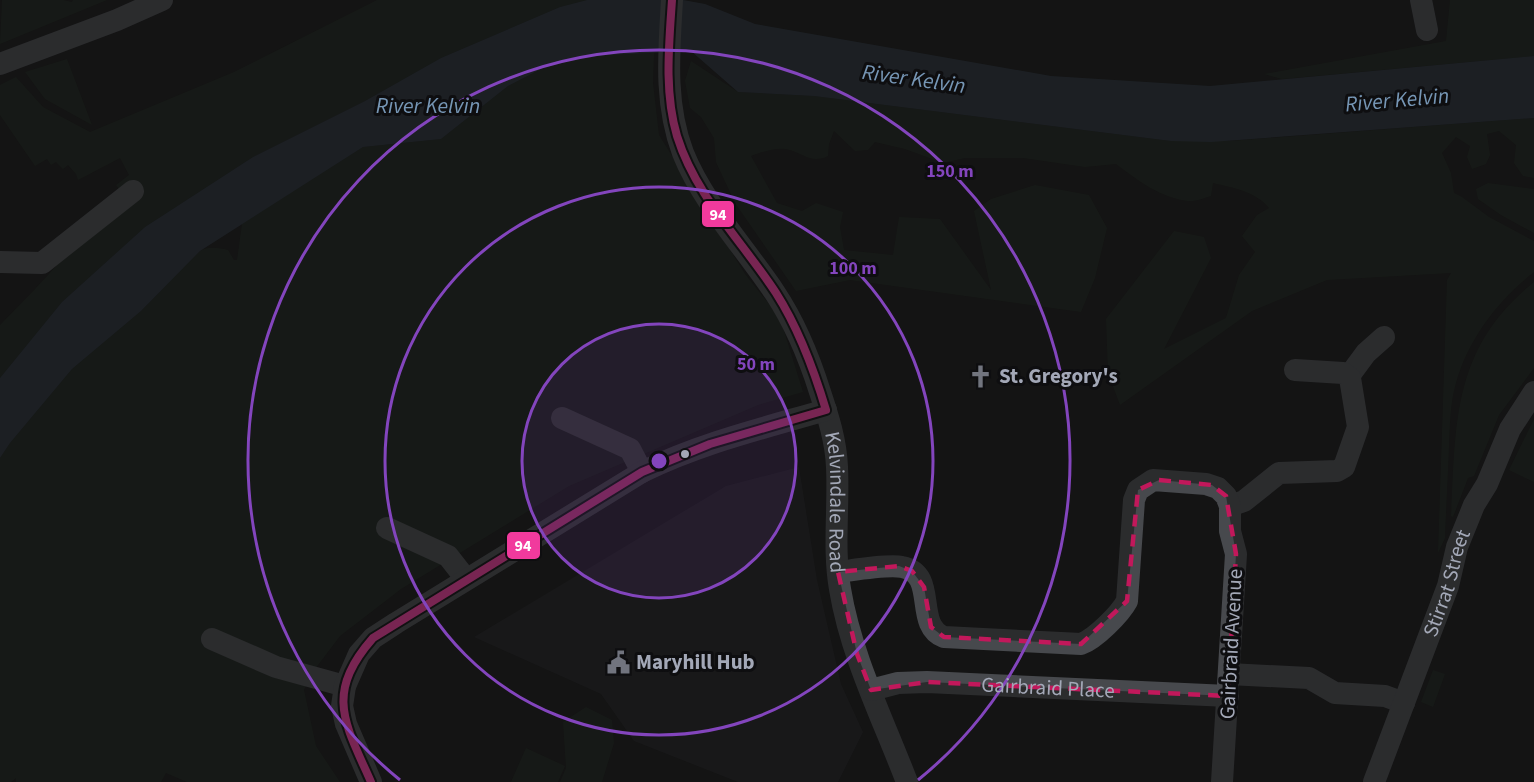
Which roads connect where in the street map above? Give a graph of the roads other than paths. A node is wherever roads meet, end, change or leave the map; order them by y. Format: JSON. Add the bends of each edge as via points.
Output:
{"nodes":[{"id":1,"x":162,"y":0,"type":"edge"},
{"id":2,"x":672,"y":0,"type":"edge"},
{"id":3,"x":1421,"y":0,"type":"edge"},
{"id":4,"x":1427,"y":30,"type":"dead end"},
{"id":5,"x":0,"y":64,"type":"edge"},
{"id":6,"x":133,"y":191,"type":"dead end"},
{"id":7,"x":0,"y":262,"type":"edge"},
{"id":8,"x":1384,"y":337,"type":"dead end"},
{"id":9,"x":1295,"y":370,"type":"dead end"},
{"id":10,"x":1349,"y":376,"type":"junction"},
{"id":11,"x":1534,"y":392,"type":"edge"},
{"id":12,"x":826,"y":410,"type":"junction"},
{"id":13,"x":562,"y":418,"type":"dead end"},
{"id":14,"x":642,"y":472,"type":"junction"},
{"id":15,"x":1230,"y":506,"type":"junction"},
{"id":16,"x":387,"y":528,"type":"dead end"},
{"id":17,"x":838,"y":572,"type":"junction"},
{"id":18,"x":466,"y":579,"type":"junction"},
{"id":19,"x":212,"y":639,"type":"dead end"},
{"id":20,"x":1228,"y":685,"type":"junction"},
{"id":21,"x":345,"y":686,"type":"junction"},
{"id":22,"x":871,"y":690,"type":"junction"},
{"id":23,"x":1404,"y":703,"type":"junction"},
{"id":24,"x":371,"y":782,"type":"edge"},
{"id":25,"x":907,"y":782,"type":"edge"},
{"id":26,"x":1222,"y":782,"type":"edge"},
{"id":27,"x":1374,"y":782,"type":"edge"}],
"edges":[{"from":1,"to":5,"type":"street"},
{"from":2,"to":12,"type":"street","name":"Kelvindale Road","via":[[668,78],[670,105],[683,154],[708,198],[785,308],[805,348]]},
{"from":3,"to":4,"type":"street"},
{"from":6,"to":7,"type":"street","via":[[42,263]]},
{"from":8,"to":10,"type":"street"},
{"from":9,"to":10,"type":"street"},
{"from":10,"to":15,"type":"street","via":[[1358,427],[1344,467],[1337,471],[1279,473],[1244,501]]},
{"from":11,"to":23,"type":"street","name":"Stirrat Street","via":[[1510,429],[1474,505]]},
{"from":12,"to":14,"type":"street","via":[[722,440]]},
{"from":12,"to":17,"type":"street","name":"Kelvindale Road","via":[[837,466]]},
{"from":13,"to":14,"type":"street","via":[[630,449]]},
{"from":14,"to":18,"type":"street"},
{"from":15,"to":17,"type":"street","via":[[1223,491],[1212,485],[1159,480],[1142,487],[1134,500],[1127,601],[1081,644],[944,637],[928,621],[924,587],[912,571],[899,566]]},
{"from":15,"to":20,"type":"street","name":"Gairbraid Avenue","via":[[1230,531],[1236,554]]},
{"from":16,"to":18,"type":"street","via":[[448,556]]},
{"from":17,"to":22,"type":"street","name":"Kelvindale Road","via":[[848,626]]},
{"from":18,"to":21,"type":"street","via":[[373,638],[354,662]]},
{"from":19,"to":21,"type":"street","via":[[276,667]]},
{"from":20,"to":22,"type":"street","name":"Gairbraid Place","via":[[927,682],[898,683]]},
{"from":20,"to":23,"type":"street","name":"Gairbraid Place","via":[[1309,678],[1335,693],[1384,696]]},
{"from":20,"to":26,"type":"street","name":"Gairbraid Avenue"},
{"from":21,"to":24,"type":"street","via":[[342,706],[346,724]]},
{"from":22,"to":25,"type":"street","name":"Kelvindale Road"},
{"from":23,"to":27,"type":"street","name":"Stirrat Street"}]}
